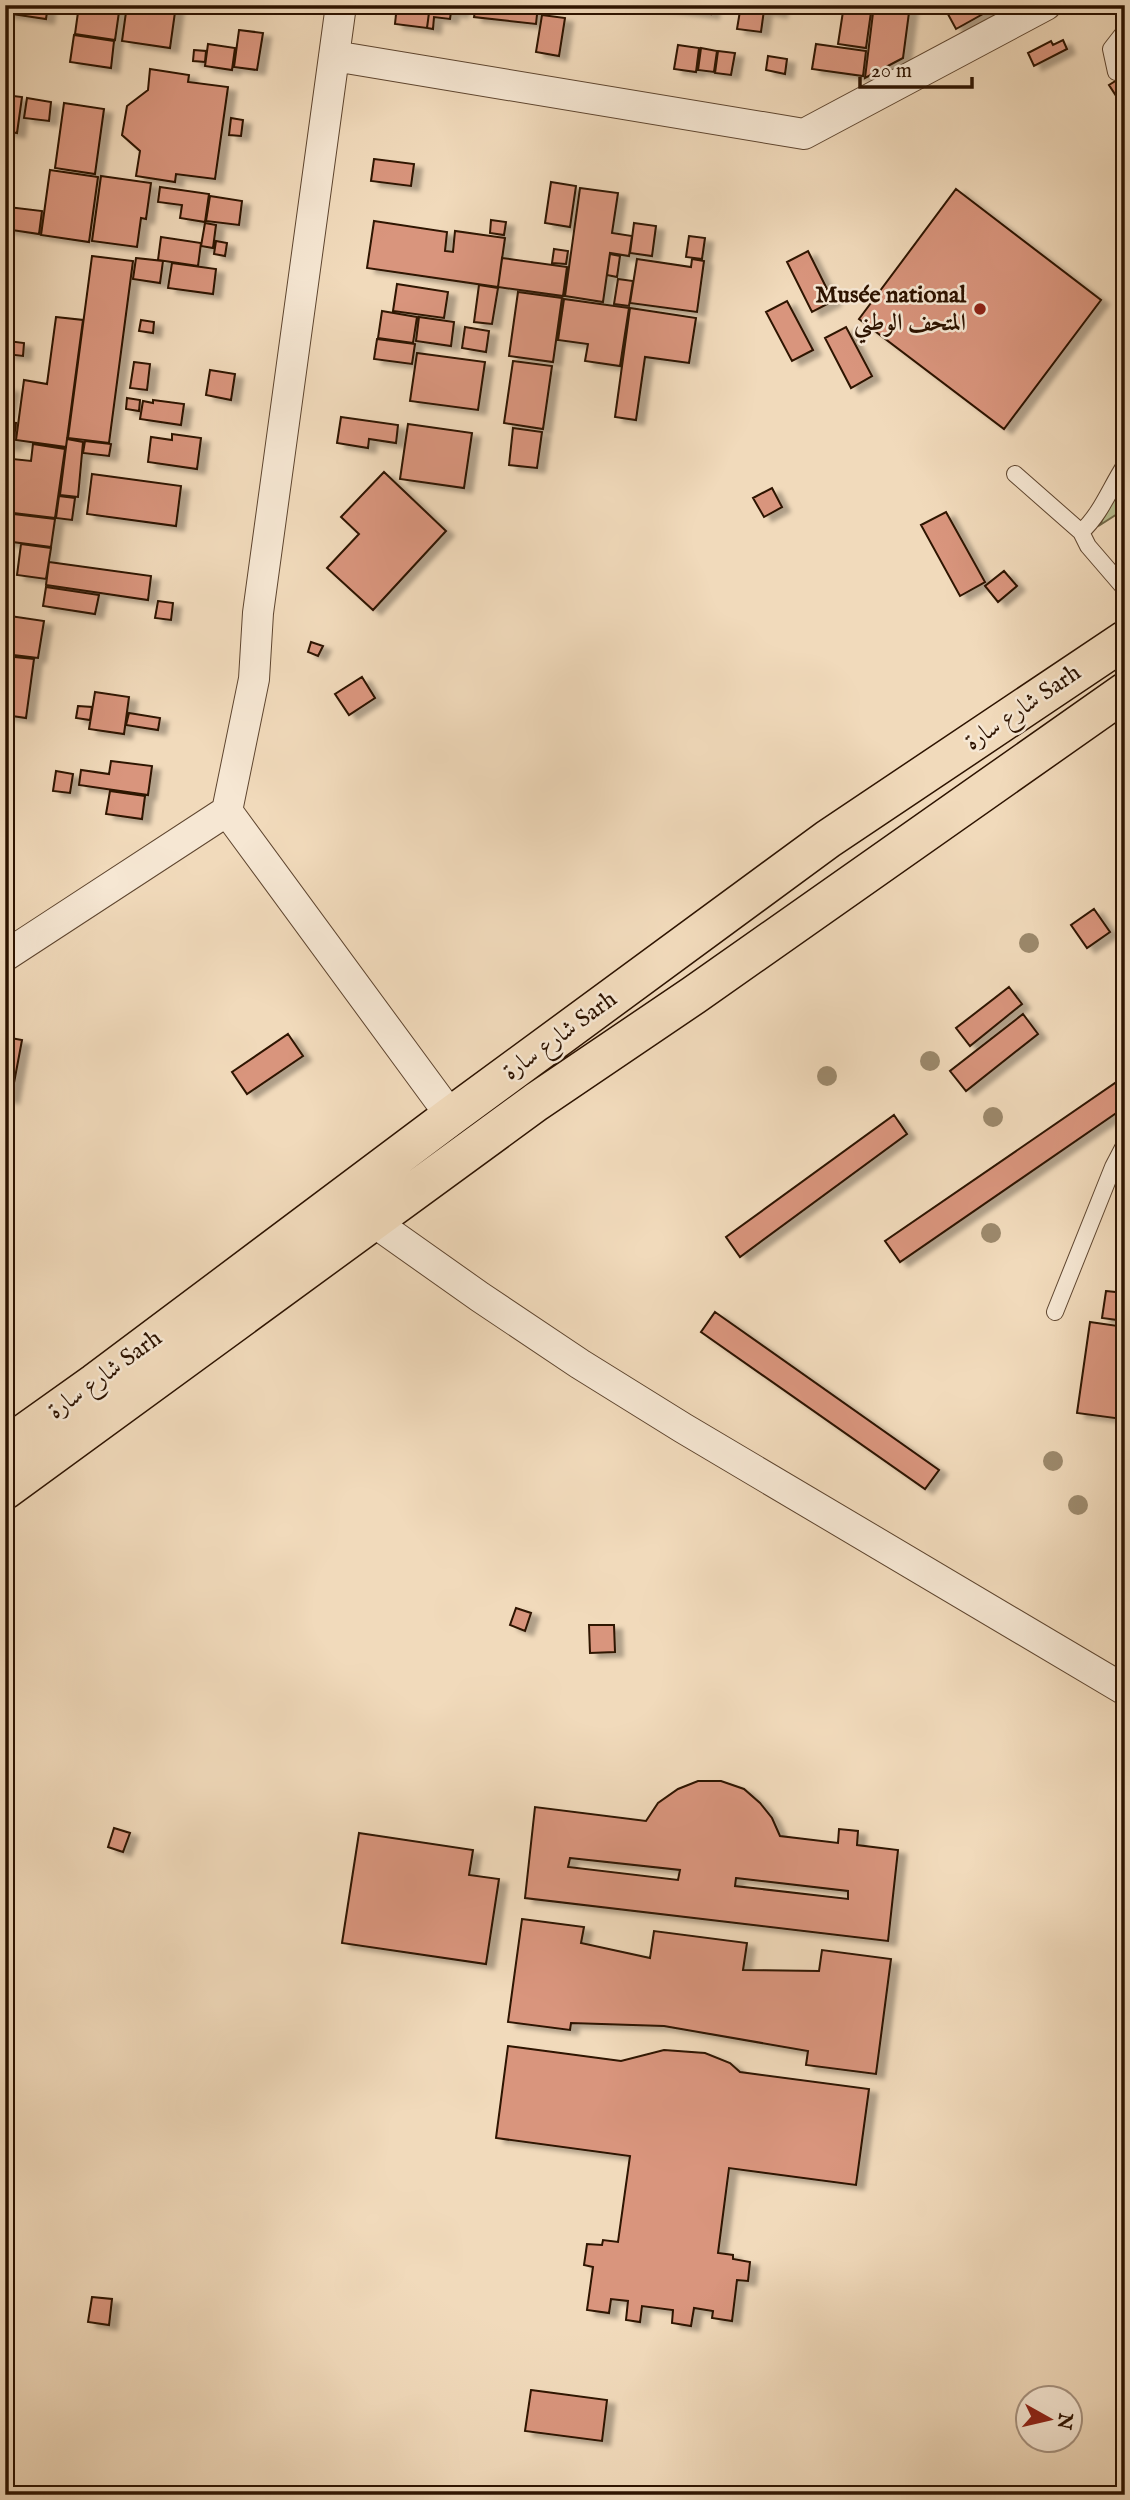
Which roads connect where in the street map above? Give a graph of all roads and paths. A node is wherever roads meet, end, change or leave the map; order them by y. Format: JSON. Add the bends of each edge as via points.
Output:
{"nodes":[{"id":1,"x":341,"y":5,"type":"edge"},
{"id":2,"x":1046,"y":5,"type":"edge"},
{"id":3,"x":1125,"y":31,"type":"edge"},
{"id":4,"x":334,"y":56,"type":"junction"},
{"id":5,"x":1116,"y":72,"type":"dead end"},
{"id":6,"x":1125,"y":465,"type":"edge"},
{"id":7,"x":1015,"y":474,"type":"dead end"},
{"id":8,"x":1081,"y":532,"type":"junction"},
{"id":9,"x":1125,"y":589,"type":"edge"},
{"id":10,"x":1125,"y":639,"type":"edge"},
{"id":11,"x":1120,"y":704,"type":"edge"},
{"id":12,"x":227,"y":811,"type":"junction"},
{"id":13,"x":5,"y":956,"type":"edge"},
{"id":14,"x":451,"y":1116,"type":"junction"},
{"id":15,"x":1125,"y":1144,"type":"edge"},
{"id":16,"x":374,"y":1222,"type":"junction"},
{"id":17,"x":1055,"y":1312,"type":"dead end"},
{"id":18,"x":5,"y":1447,"type":"edge"},
{"id":19,"x":5,"y":1490,"type":"edge"},
{"id":20,"x":1125,"y":1690,"type":"edge"}],
"edges":[{"from":1,"to":4,"type":"street"},
{"from":2,"to":4,"type":"street","via":[[804,134]]},
{"from":3,"to":5,"type":"lane","via":[[1111,50]]},
{"from":4,"to":12,"type":"street","via":[[258,613],[254,678]]},
{"from":6,"to":8,"type":"lane","via":[[1095,519]]},
{"from":7,"to":8,"type":"lane"},
{"from":8,"to":9,"type":"lane"},
{"from":10,"to":14,"type":"highway","name":"شارع سارة Sarh","via":[[828,839]]},
{"from":11,"to":16,"type":"highway","name":"شارع سارة Sarh","via":[[536,1102]]},
{"from":12,"to":13,"type":"street"},
{"from":12,"to":14,"type":"street"},
{"from":14,"to":18,"type":"highway","name":"شارع سارة Sarh"},
{"from":15,"to":17,"type":"lane"},
{"from":16,"to":19,"type":"highway","name":"شارع سارة Sarh"},
{"from":16,"to":20,"type":"street","via":[[682,1428]]}]}
